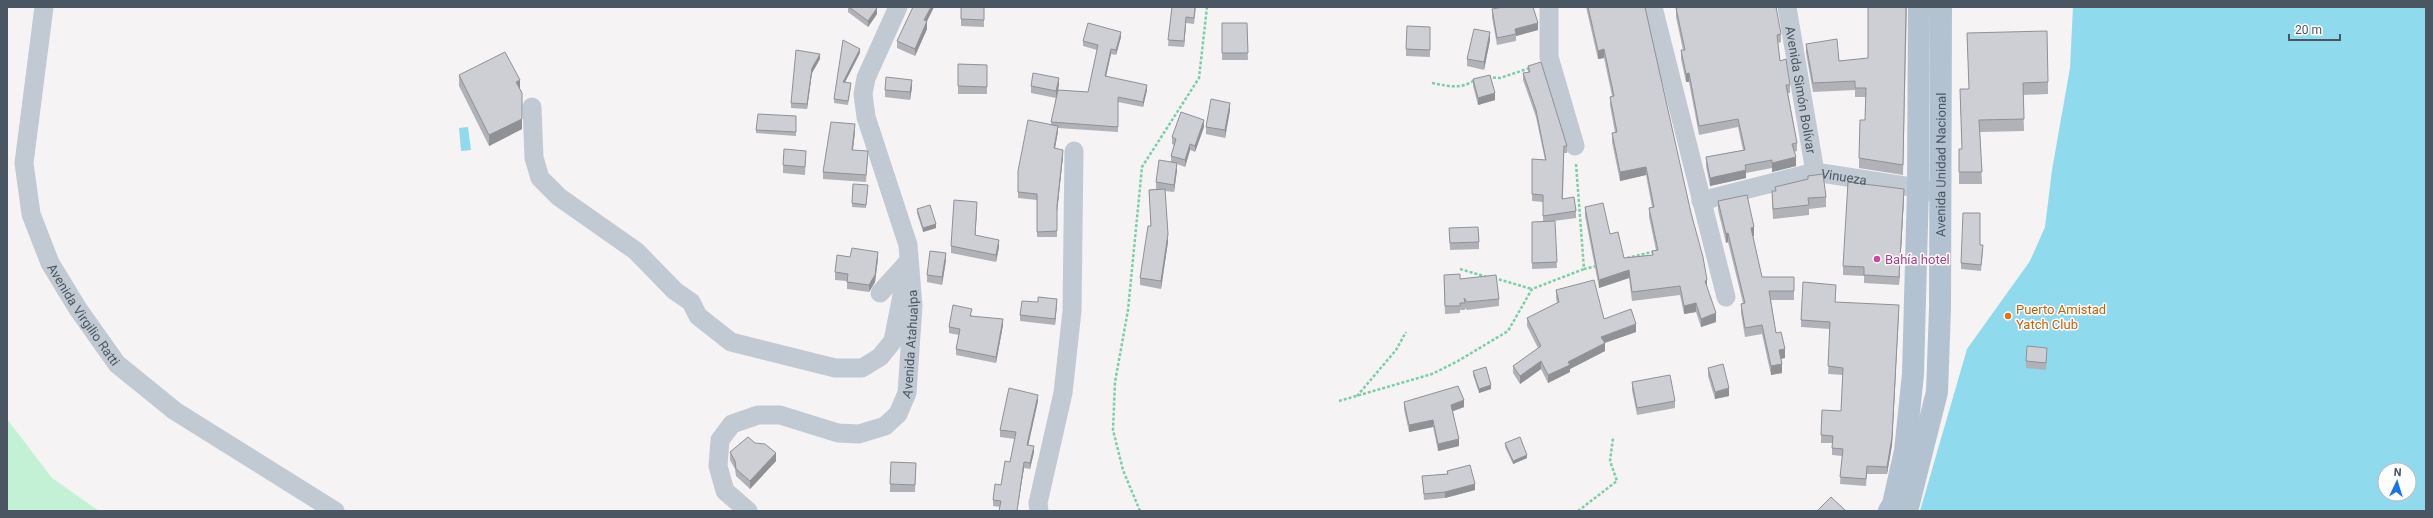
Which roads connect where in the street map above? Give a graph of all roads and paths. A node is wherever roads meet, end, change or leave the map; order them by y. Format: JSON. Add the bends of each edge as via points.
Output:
{"nodes":[{"id":1,"x":44,"y":7,"type":"edge"},
{"id":2,"x":898,"y":7,"type":"edge"},
{"id":3,"x":1207,"y":7,"type":"edge"},
{"id":4,"x":1549,"y":7,"type":"edge"},
{"id":5,"x":1653,"y":7,"type":"edge"},
{"id":6,"x":1787,"y":7,"type":"edge"},
{"id":7,"x":1919,"y":7,"type":"edge"},
{"id":8,"x":1941,"y":7,"type":"edge"},
{"id":9,"x":1549,"y":57,"type":"junction"},
{"id":10,"x":1432,"y":83,"type":"dead end"},
{"id":11,"x":532,"y":107,"type":"dead end"},
{"id":12,"x":1575,"y":146,"type":"joint"},
{"id":13,"x":1074,"y":151,"type":"dead end"},
{"id":14,"x":1815,"y":172,"type":"junction"},
{"id":15,"x":1918,"y":188,"type":"junction"},
{"id":16,"x":1941,"y":194,"type":"junction"},
{"id":17,"x":1701,"y":201,"type":"junction"},
{"id":18,"x":1658,"y":250,"type":"edge"},
{"id":19,"x":1622,"y":260,"type":"edge"},
{"id":20,"x":909,"y":261,"type":"junction"},
{"id":21,"x":1599,"y":265,"type":"edge"},
{"id":22,"x":1460,"y":269,"type":"dead end"},
{"id":23,"x":1584,"y":269,"type":"junction"},
{"id":24,"x":1532,"y":289,"type":"junction"},
{"id":25,"x":880,"y":293,"type":"dead end"},
{"id":26,"x":1726,"y":297,"type":"dead end"},
{"id":27,"x":1406,"y":332,"type":"dead end"},
{"id":28,"x":1357,"y":396,"type":"junction"},
{"id":29,"x":1339,"y":401,"type":"dead end"},
{"id":30,"x":1613,"y":438,"type":"dead end"},
{"id":31,"x":335,"y":511,"type":"edge"},
{"id":32,"x":748,"y":511,"type":"edge"},
{"id":33,"x":1039,"y":511,"type":"edge"},
{"id":34,"x":1140,"y":511,"type":"edge"},
{"id":35,"x":1578,"y":511,"type":"edge"},
{"id":36,"x":1889,"y":511,"type":"edge"},
{"id":37,"x":1907,"y":511,"type":"edge"}],
"edges":[{"from":1,"to":31,"type":"street","name":"Avenida Virgilio Ratti","via":[[24,163],[31,214],[50,263],[118,364],[175,411]]},
{"from":2,"to":20,"type":"street","name":"Avenida Atahualpa","via":[[866,78],[863,94],[866,118],[908,245]]},
{"from":3,"to":34,"type":"path","via":[[1198,78],[1142,167],[1128,310],[1115,382],[1113,430],[1123,470]]},
{"from":4,"to":9,"type":"street"},
{"from":5,"to":17,"type":"street"},
{"from":6,"to":14,"type":"street","name":"Avenida Simón Bolívar"},
{"from":7,"to":15,"type":"main road"},
{"from":8,"to":16,"type":"main road","name":"Avenida Unidad Nacional"},
{"from":9,"to":10,"type":"path","via":[[1538,65],[1500,78],[1476,78],[1469,84],[1456,87]]},
{"from":9,"to":12,"type":"street"},
{"from":11,"to":20,"type":"street","via":[[534,158],[540,178],[559,197],[636,251],[675,291],[691,302],[698,316],[730,342],[835,368],[862,368],[880,357],[893,341]]},
{"from":12,"to":23,"type":"path"},
{"from":13,"to":33,"type":"street","via":[[1072,311],[1063,393],[1038,503]]},
{"from":14,"to":15,"type":"street","name":"Vinueza"},
{"from":14,"to":17,"type":"street","name":"Vinueza"},
{"from":15,"to":16,"type":"street","name":"Vinueza"},
{"from":15,"to":36,"type":"main road","via":[[1913,374],[1905,451],[1893,504]]},
{"from":16,"to":37,"type":"main road","name":"Avenida Unidad Nacional","via":[[1937,392]]},
{"from":17,"to":26,"type":"street"},
{"from":18,"to":19,"type":"path"},
{"from":20,"to":25,"type":"street"},
{"from":20,"to":32,"type":"street","name":"Avenida Atahualpa","via":[[913,306],[907,394],[898,414],[885,426],[859,434],[838,432],[780,415],[758,415],[732,424],[720,440],[718,466],[725,491]]},
{"from":21,"to":23,"type":"path"},
{"from":22,"to":24,"type":"path"},
{"from":23,"to":24,"type":"path"},
{"from":24,"to":28,"type":"path","via":[[1508,331],[1432,374]]},
{"from":27,"to":28,"type":"path","via":[[1396,350]]},
{"from":28,"to":29,"type":"path"},
{"from":30,"to":35,"type":"path","via":[[1610,461],[1617,481]]}]}
